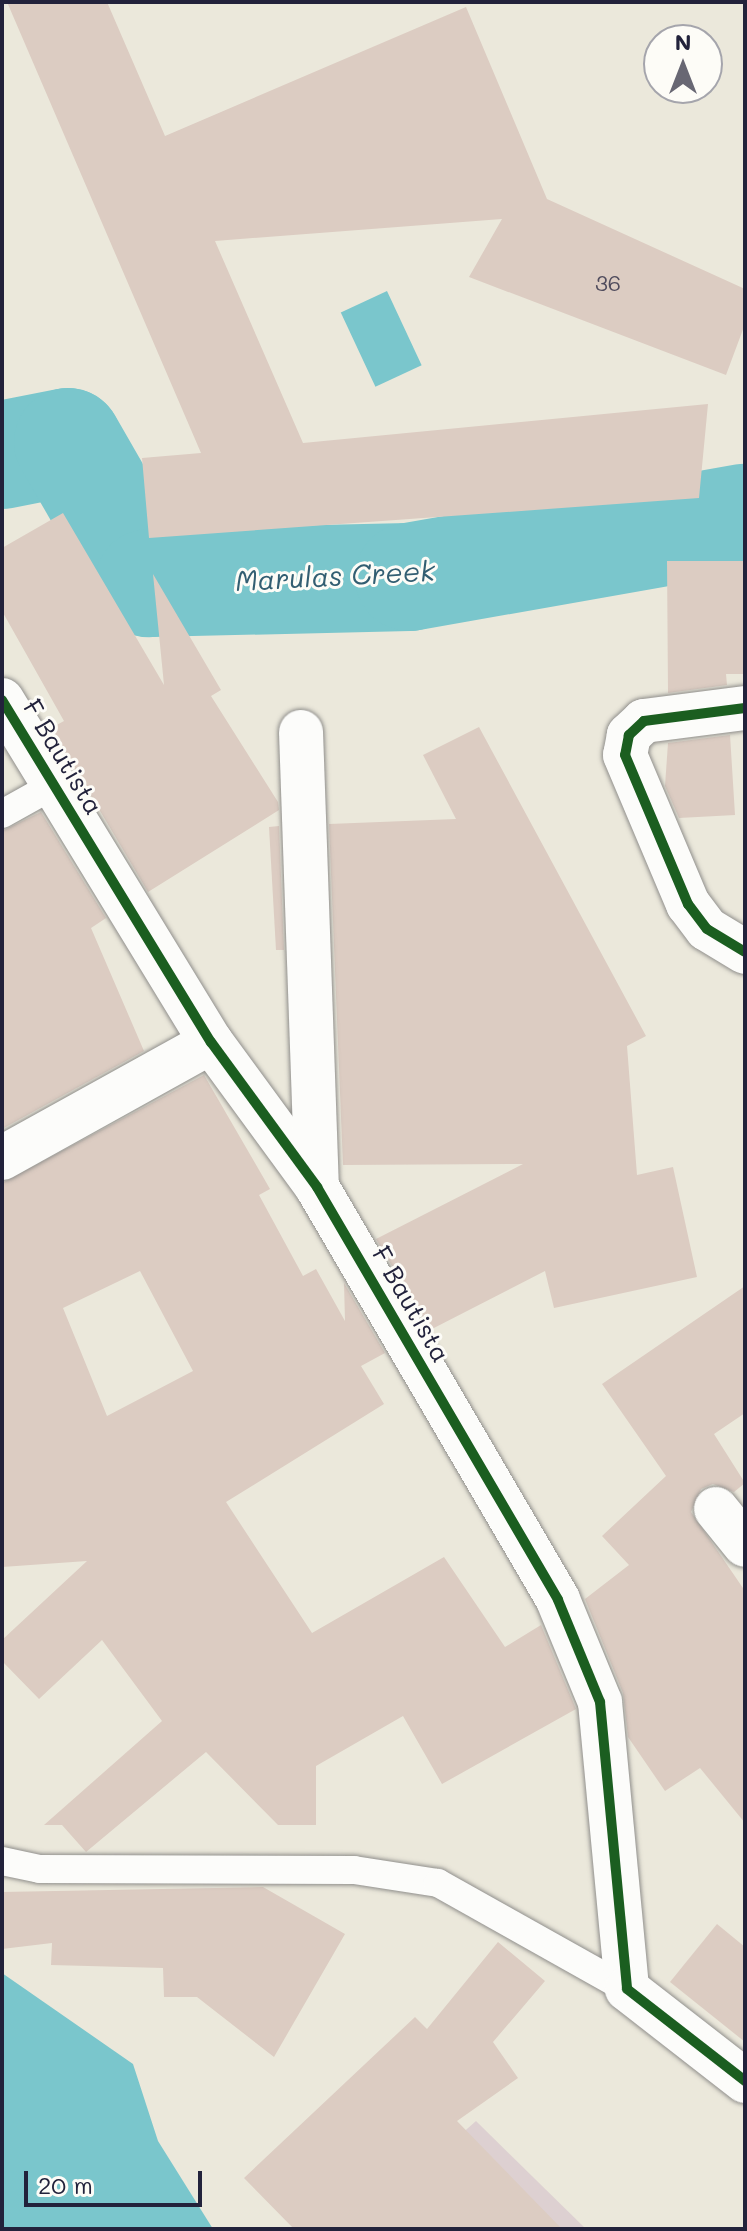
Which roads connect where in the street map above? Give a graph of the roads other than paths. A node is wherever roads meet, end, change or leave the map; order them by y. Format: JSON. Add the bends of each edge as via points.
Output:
{"nodes":[{"id":1,"x":2,"y":700,"type":"edge"},
{"id":2,"x":745,"y":708,"type":"edge"},
{"id":3,"x":301,"y":732,"type":"dead end"},
{"id":4,"x":54,"y":785,"type":"junction"},
{"id":5,"x":2,"y":814,"type":"edge"},
{"id":6,"x":745,"y":952,"type":"edge"},
{"id":7,"x":211,"y":1042,"type":"junction"},
{"id":8,"x":2,"y":1158,"type":"edge"},
{"id":9,"x":317,"y":1187,"type":"junction"},
{"id":10,"x":716,"y":1509,"type":"dead end"},
{"id":11,"x":745,"y":1545,"type":"edge"},
{"id":12,"x":2,"y":1861,"type":"edge"},
{"id":13,"x":627,"y":1989,"type":"junction"},
{"id":14,"x":745,"y":2081,"type":"edge"}],
"edges":[{"from":1,"to":4,"type":"street","name":"F Bautista"},
{"from":2,"to":6,"type":"street","via":[[669,713],[629,735],[629,776],[688,904],[707,929]]},
{"from":3,"to":9,"type":"street"},
{"from":4,"to":5,"type":"lane"},
{"from":4,"to":7,"type":"street","name":"F Bautista"},
{"from":7,"to":8,"type":"street"},
{"from":7,"to":9,"type":"street","name":"F Bautista"},
{"from":9,"to":13,"type":"street","name":"F Bautista","via":[[558,1600],[600,1702]]},
{"from":10,"to":11,"type":"street"},
{"from":12,"to":13,"type":"lane","via":[[39,1869],[354,1870],[438,1883]]},
{"from":13,"to":14,"type":"street"}]}
